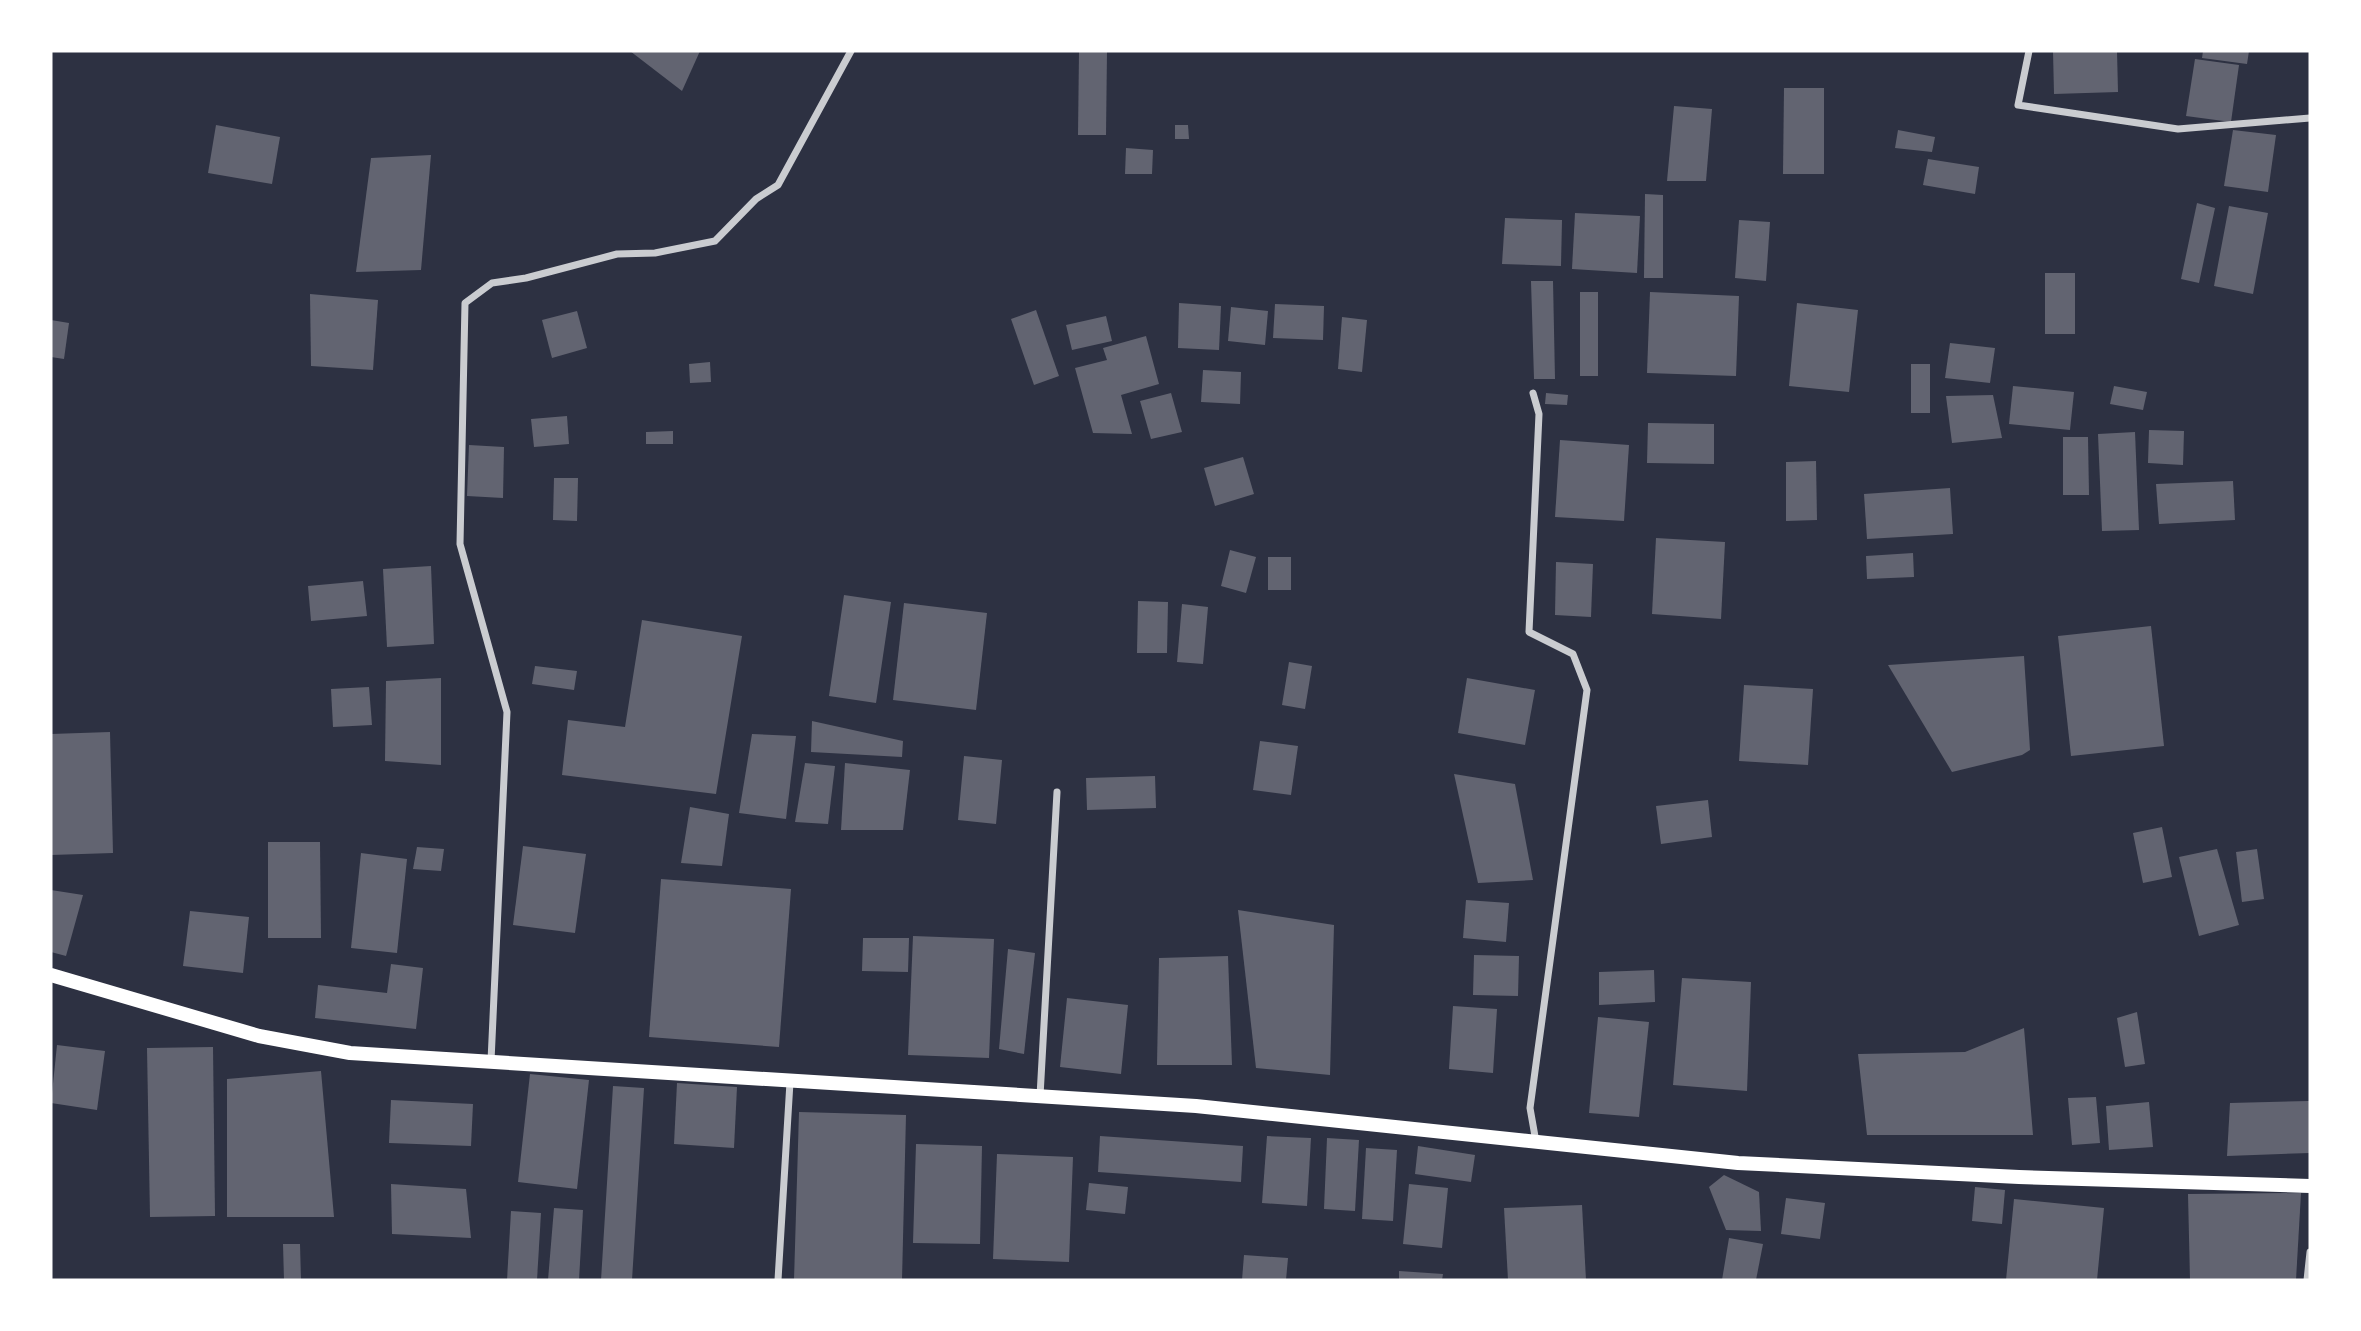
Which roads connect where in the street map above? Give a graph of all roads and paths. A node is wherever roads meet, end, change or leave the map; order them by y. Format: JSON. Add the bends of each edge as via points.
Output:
{"nodes":[{"id":1,"x":851,"y":51,"type":"edge"},
{"id":2,"x":2029,"y":51,"type":"edge"},
{"id":3,"x":2310,"y":118,"type":"edge"},
{"id":4,"x":1533,"y":393,"type":"dead end"},
{"id":5,"x":1057,"y":792,"type":"dead end"},
{"id":6,"x":51,"y":975,"type":"edge"},
{"id":7,"x":491,"y":1060,"type":"junction"},
{"id":8,"x":790,"y":1082,"type":"junction"},
{"id":9,"x":1040,"y":1096,"type":"junction"},
{"id":10,"x":1536,"y":1142,"type":"junction"},
{"id":11,"x":2310,"y":1186,"type":"edge"},
{"id":12,"x":2310,"y":1252,"type":"edge"},
{"id":13,"x":778,"y":1280,"type":"edge"},
{"id":14,"x":2307,"y":1280,"type":"edge"}],
"edges":[{"from":1,"to":7,"type":"street","via":[[778,185],[756,199],[715,241],[655,253],[617,254],[492,283],[465,303],[460,544],[507,712]]},
{"from":2,"to":3,"type":"street","via":[[2018,105],[2178,129]]},
{"from":4,"to":10,"type":"street","via":[[1539,414],[1529,632],[1573,654],[1587,690],[1530,1108]]},
{"from":5,"to":9,"type":"street"},
{"from":6,"to":7,"type":"main road","via":[[259,1037],[350,1053]]},
{"from":7,"to":8,"type":"main road"},
{"from":8,"to":9,"type":"main road"},
{"from":8,"to":13,"type":"street"},
{"from":9,"to":10,"type":"main road","via":[[1196,1106]]},
{"from":10,"to":11,"type":"main road","via":[[1738,1163]]},
{"from":12,"to":14,"type":"street"}]}
